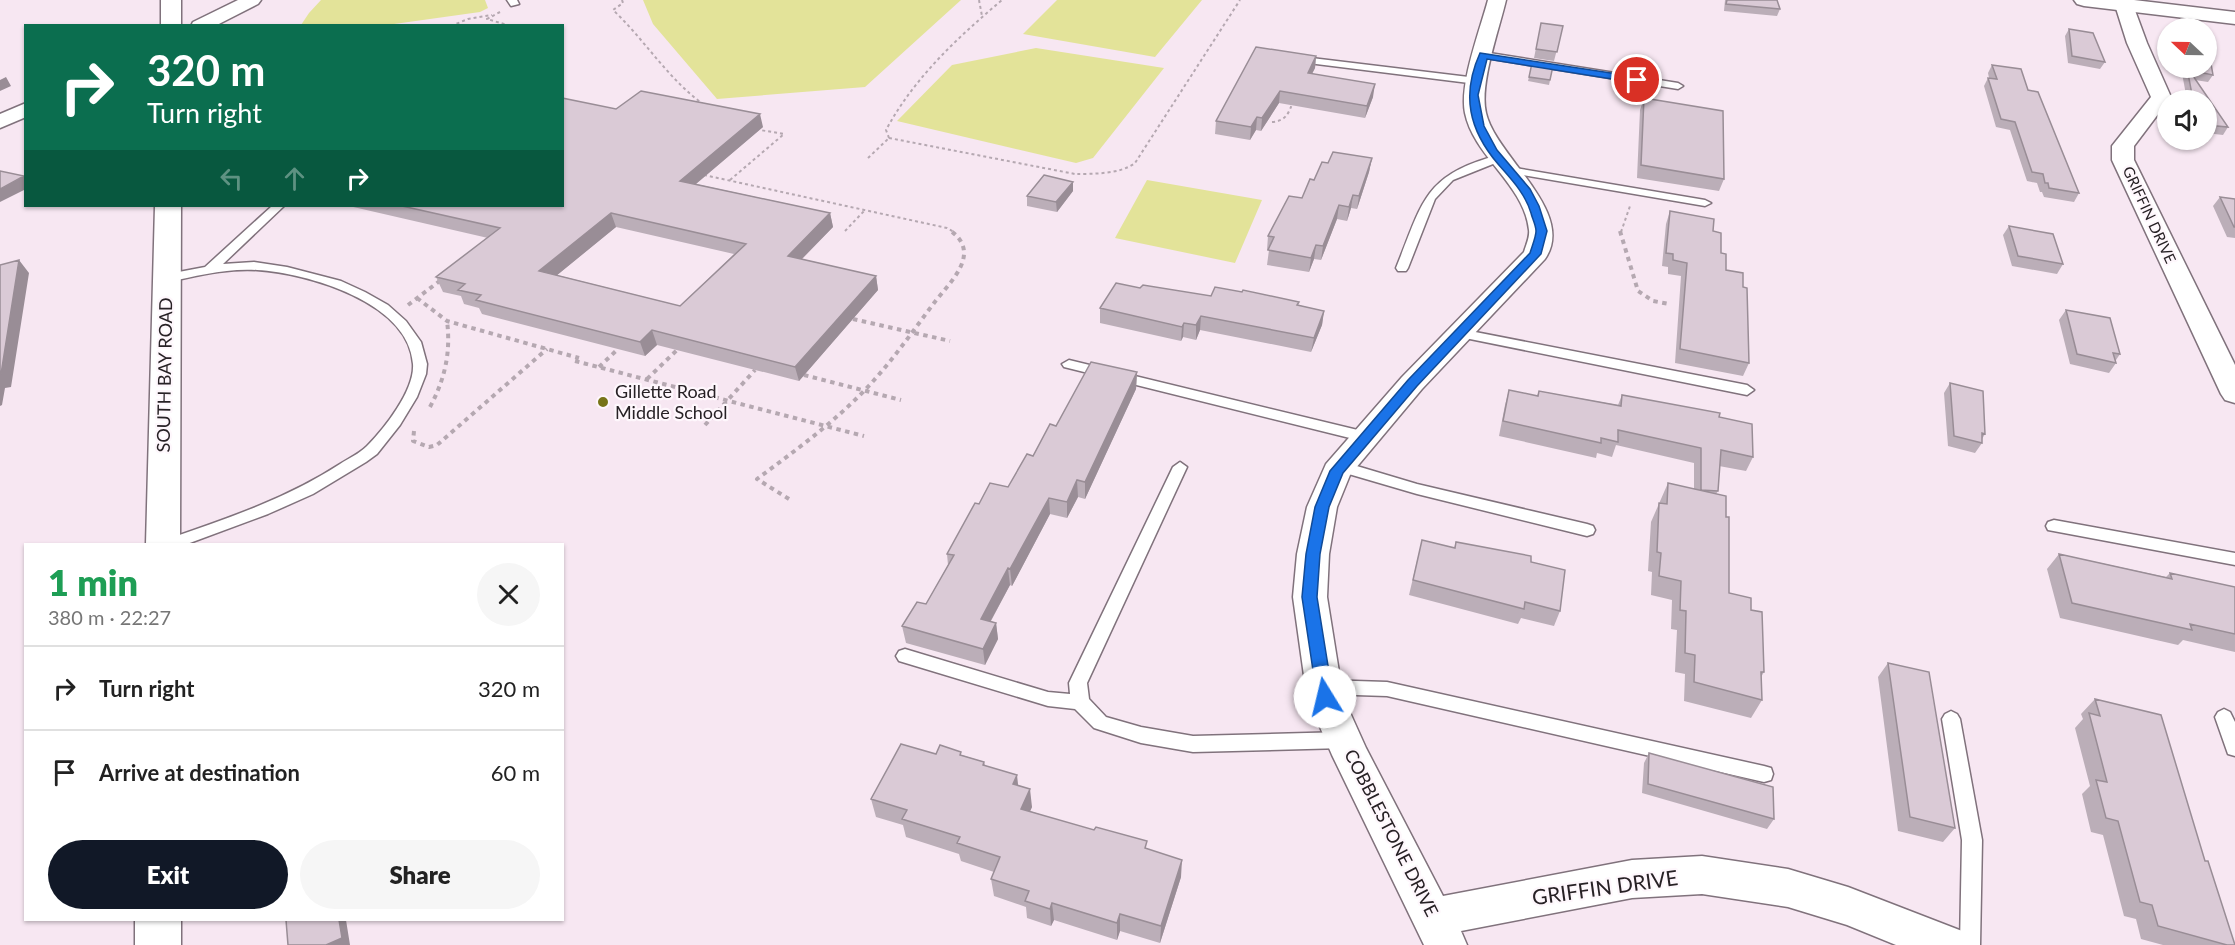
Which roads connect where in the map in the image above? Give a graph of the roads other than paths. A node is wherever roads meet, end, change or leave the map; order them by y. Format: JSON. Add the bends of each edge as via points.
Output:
{"nodes":[{"id":1,"x":171,"y":0,"type":"edge"},
{"id":2,"x":252,"y":0,"type":"edge"},
{"id":3,"x":1497,"y":0,"type":"edge"},
{"id":4,"x":2085,"y":0,"type":"edge"},
{"id":5,"x":2124,"y":5,"type":"junction"},
{"id":6,"x":2235,"y":18,"type":"edge"},
{"id":7,"x":171,"y":24,"type":"edge"},
{"id":8,"x":204,"y":24,"type":"edge"},
{"id":9,"x":1284,"y":57,"type":"edge"},
{"id":10,"x":1480,"y":68,"type":"junction"},
{"id":11,"x":1678,"y":86,"type":"dead end"},
{"id":12,"x":24,"y":110,"type":"edge"},
{"id":13,"x":0,"y":122,"type":"edge"},
{"id":14,"x":1504,"y":164,"type":"junction"},
{"id":15,"x":1705,"y":203,"type":"dead end"},
{"id":16,"x":168,"y":207,"type":"edge"},
{"id":17,"x":277,"y":207,"type":"edge"},
{"id":18,"x":1402,"y":268,"type":"dead end"},
{"id":19,"x":208,"y":271,"type":"junction"},
{"id":20,"x":167,"y":278,"type":"junction"},
{"id":21,"x":1460,"y":333,"type":"junction"},
{"id":22,"x":1069,"y":364,"type":"dead end"},
{"id":23,"x":1747,"y":390,"type":"dead end"},
{"id":24,"x":2235,"y":394,"type":"edge"},
{"id":25,"x":1366,"y":437,"type":"junction"},
{"id":26,"x":1340,"y":466,"type":"junction"},
{"id":27,"x":1180,"y":467,"type":"dead end"},
{"id":28,"x":2054,"y":526,"type":"dead end"},
{"id":29,"x":1587,"y":530,"type":"dead end"},
{"id":30,"x":163,"y":543,"type":"edge"},
{"id":31,"x":174,"y":543,"type":"edge"},
{"id":32,"x":2235,"y":559,"type":"edge"},
{"id":33,"x":905,"y":656,"type":"dead end"},
{"id":34,"x":1324,"y":687,"type":"junction"},
{"id":35,"x":1080,"y":702,"type":"junction"},
{"id":36,"x":2224,"y":717,"type":"dead end"},
{"id":37,"x":1951,"y":719,"type":"dead end"},
{"id":38,"x":1344,"y":740,"type":"junction"},
{"id":39,"x":2235,"y":748,"type":"edge"},
{"id":40,"x":1764,"y":774,"type":"dead end"},
{"id":41,"x":158,"y":921,"type":"edge"},
{"id":42,"x":1439,"y":931,"type":"edge"},
{"id":43,"x":158,"y":945,"type":"edge"},
{"id":44,"x":1947,"y":945,"type":"edge"},
{"id":45,"x":1970,"y":945,"type":"edge"}],
"edges":[{"from":1,"to":7,"type":"street"},
{"from":2,"to":8,"type":"street"},
{"from":3,"to":10,"type":"street","name":"COBBLESTONE DRIVE"},
{"from":4,"to":5,"type":"street"},
{"from":5,"to":6,"type":"street"},
{"from":5,"to":24,"type":"street","name":"GRIFFIN DRIVE","via":[[2161,97],[2123,146],[2123,160]]},
{"from":9,"to":10,"type":"lane","via":[[1322,63]]},
{"from":10,"to":11,"type":"lane"},
{"from":10,"to":14,"type":"street","name":"COBBLESTONE DRIVE","via":[[1473,105],[1479,126]]},
{"from":12,"to":13,"type":"street"},
{"from":14,"to":15,"type":"lane"},
{"from":14,"to":18,"type":"lane","via":[[1449,178],[1430,198]]},
{"from":14,"to":21,"type":"street","name":"COBBLESTONE DRIVE","via":[[1527,191],[1534,206],[1541,231],[1536,254]]},
{"from":16,"to":20,"type":"street","name":"SOUTH BAY ROAD"},
{"from":17,"to":19,"type":"lane"},
{"from":19,"to":20,"type":"lane"},
{"from":19,"to":31,"type":"lane","via":[[264,267],[326,280],[382,307],[403,324],[417,346],[420,366],[415,389],[371,451],[335,476],[288,500]]},
{"from":20,"to":30,"type":"street","name":"SOUTH BAY ROAD"},
{"from":21,"to":23,"type":"lane"},
{"from":21,"to":25,"type":"street","name":"COBBLESTONE DRIVE"},
{"from":22,"to":25,"type":"lane"},
{"from":25,"to":26,"type":"street","name":"COBBLESTONE DRIVE"},
{"from":26,"to":29,"type":"lane"},
{"from":26,"to":34,"type":"street","name":"COBBLESTONE DRIVE","via":[[1322,507],[1313,554],[1310,597]]},
{"from":27,"to":35,"type":"lane","via":[[1077,683]]},
{"from":28,"to":32,"type":"lane"},
{"from":33,"to":35,"type":"lane","via":[[1048,699]]},
{"from":34,"to":38,"type":"street","name":"COBBLESTONE DRIVE"},
{"from":34,"to":40,"type":"lane","via":[[1387,689]]},
{"from":35,"to":38,"type":"lane","via":[[1100,723],[1194,744]]},
{"from":36,"to":39,"type":"lane"},
{"from":37,"to":45,"type":"lane","via":[[1972,840]]},
{"from":38,"to":42,"type":"street","name":"COBBLESTONE DRIVE"},
{"from":41,"to":43,"type":"street"},
{"from":42,"to":44,"type":"street","name":"GRIFFIN DRIVE","via":[[1632,879],[1702,874],[1788,888],[1848,906]]}]}
